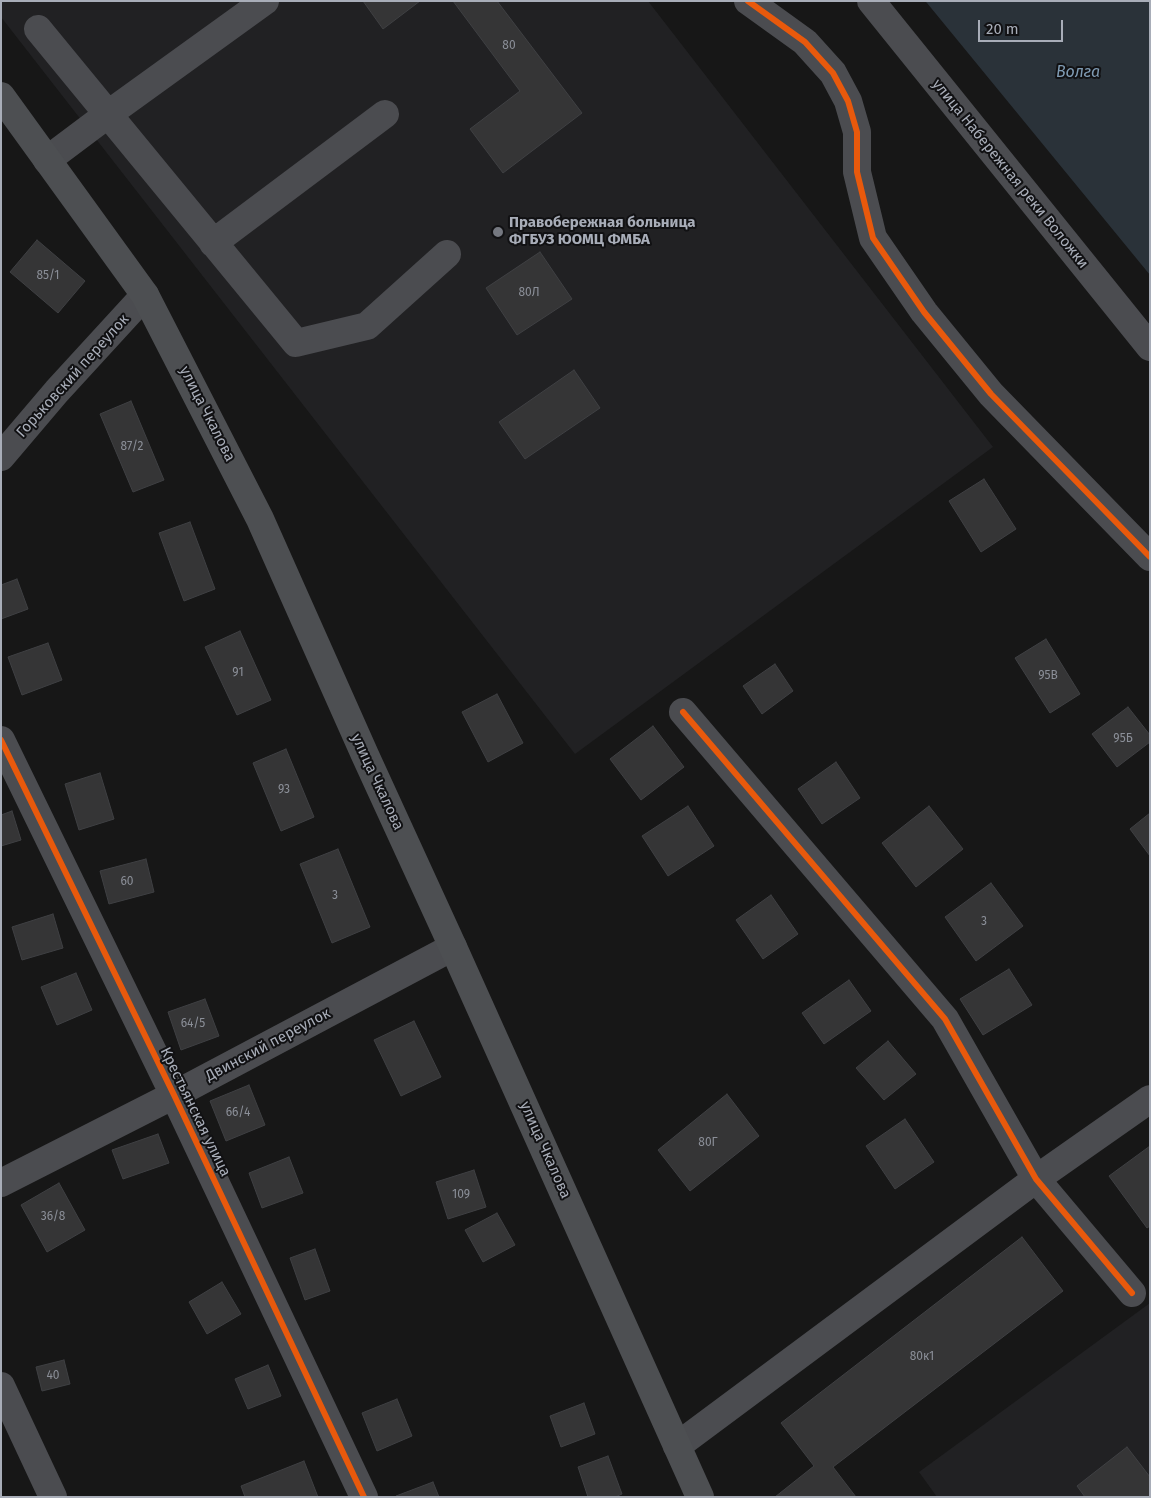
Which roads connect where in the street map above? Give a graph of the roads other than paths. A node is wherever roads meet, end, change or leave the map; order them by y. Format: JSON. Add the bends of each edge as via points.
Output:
{"nodes":[{"id":1,"x":265,"y":1,"type":"edge"},
{"id":2,"x":748,"y":1,"type":"edge"},
{"id":3,"x":871,"y":1,"type":"edge"},
{"id":4,"x":38,"y":29,"type":"dead end"},
{"id":5,"x":1,"y":96,"type":"edge"},
{"id":6,"x":385,"y":114,"type":"dead end"},
{"id":7,"x":107,"y":115,"type":"junction"},
{"id":8,"x":47,"y":160,"type":"junction"},
{"id":9,"x":213,"y":243,"type":"junction"},
{"id":10,"x":447,"y":254,"type":"dead end"},
{"id":11,"x":145,"y":295,"type":"junction"},
{"id":12,"x":1150,"y":347,"type":"edge"},
{"id":13,"x":1,"y":457,"type":"edge"},
{"id":14,"x":1150,"y":557,"type":"edge"},
{"id":15,"x":683,"y":712,"type":"dead end"},
{"id":16,"x":1,"y":740,"type":"edge"},
{"id":17,"x":453,"y":947,"type":"junction"},
{"id":18,"x":174,"y":1095,"type":"junction"},
{"id":19,"x":1150,"y":1099,"type":"edge"},
{"id":20,"x":1036,"y":1179,"type":"junction"},
{"id":21,"x":1,"y":1183,"type":"edge"},
{"id":22,"x":1132,"y":1293,"type":"dead end"},
{"id":23,"x":1,"y":1386,"type":"edge"},
{"id":24,"x":677,"y":1446,"type":"junction"},
{"id":25,"x":53,"y":1497,"type":"edge"},
{"id":26,"x":364,"y":1497,"type":"edge"},
{"id":27,"x":700,"y":1497,"type":"edge"}],
"edges":[{"from":1,"to":7,"type":"street"},
{"from":2,"to":14,"type":"street","via":[[805,42],[833,73],[848,101],[857,132],[858,172],[873,238],[924,312],[991,394]]},
{"from":3,"to":12,"type":"street","name":"улица Набережная реки Воложки"},
{"from":4,"to":7,"type":"street"},
{"from":5,"to":8,"type":"main road","name":"улица Чкалова"},
{"from":6,"to":9,"type":"street"},
{"from":7,"to":8,"type":"street"},
{"from":7,"to":9,"type":"street"},
{"from":8,"to":11,"type":"main road","name":"улица Чкалова"},
{"from":9,"to":10,"type":"street","via":[[296,343],[367,326]]},
{"from":11,"to":13,"type":"street","name":"Горьковский переулок"},
{"from":11,"to":17,"type":"main road","name":"улица Чкалова","via":[[260,518]]},
{"from":15,"to":20,"type":"street","via":[[944,1019]]},
{"from":16,"to":18,"type":"street","name":"Крестьянская улица"},
{"from":17,"to":18,"type":"street","name":"Двинский переулок"},
{"from":17,"to":24,"type":"main road","name":"улица Чкалова"},
{"from":18,"to":21,"type":"street","name":"Двинский переулок"},
{"from":18,"to":26,"type":"street","name":"Крестьянская улица"},
{"from":19,"to":20,"type":"street"},
{"from":20,"to":22,"type":"street"},
{"from":20,"to":24,"type":"street"},
{"from":23,"to":25,"type":"street"},
{"from":24,"to":27,"type":"main road","name":"улица Чкалова"}]}
